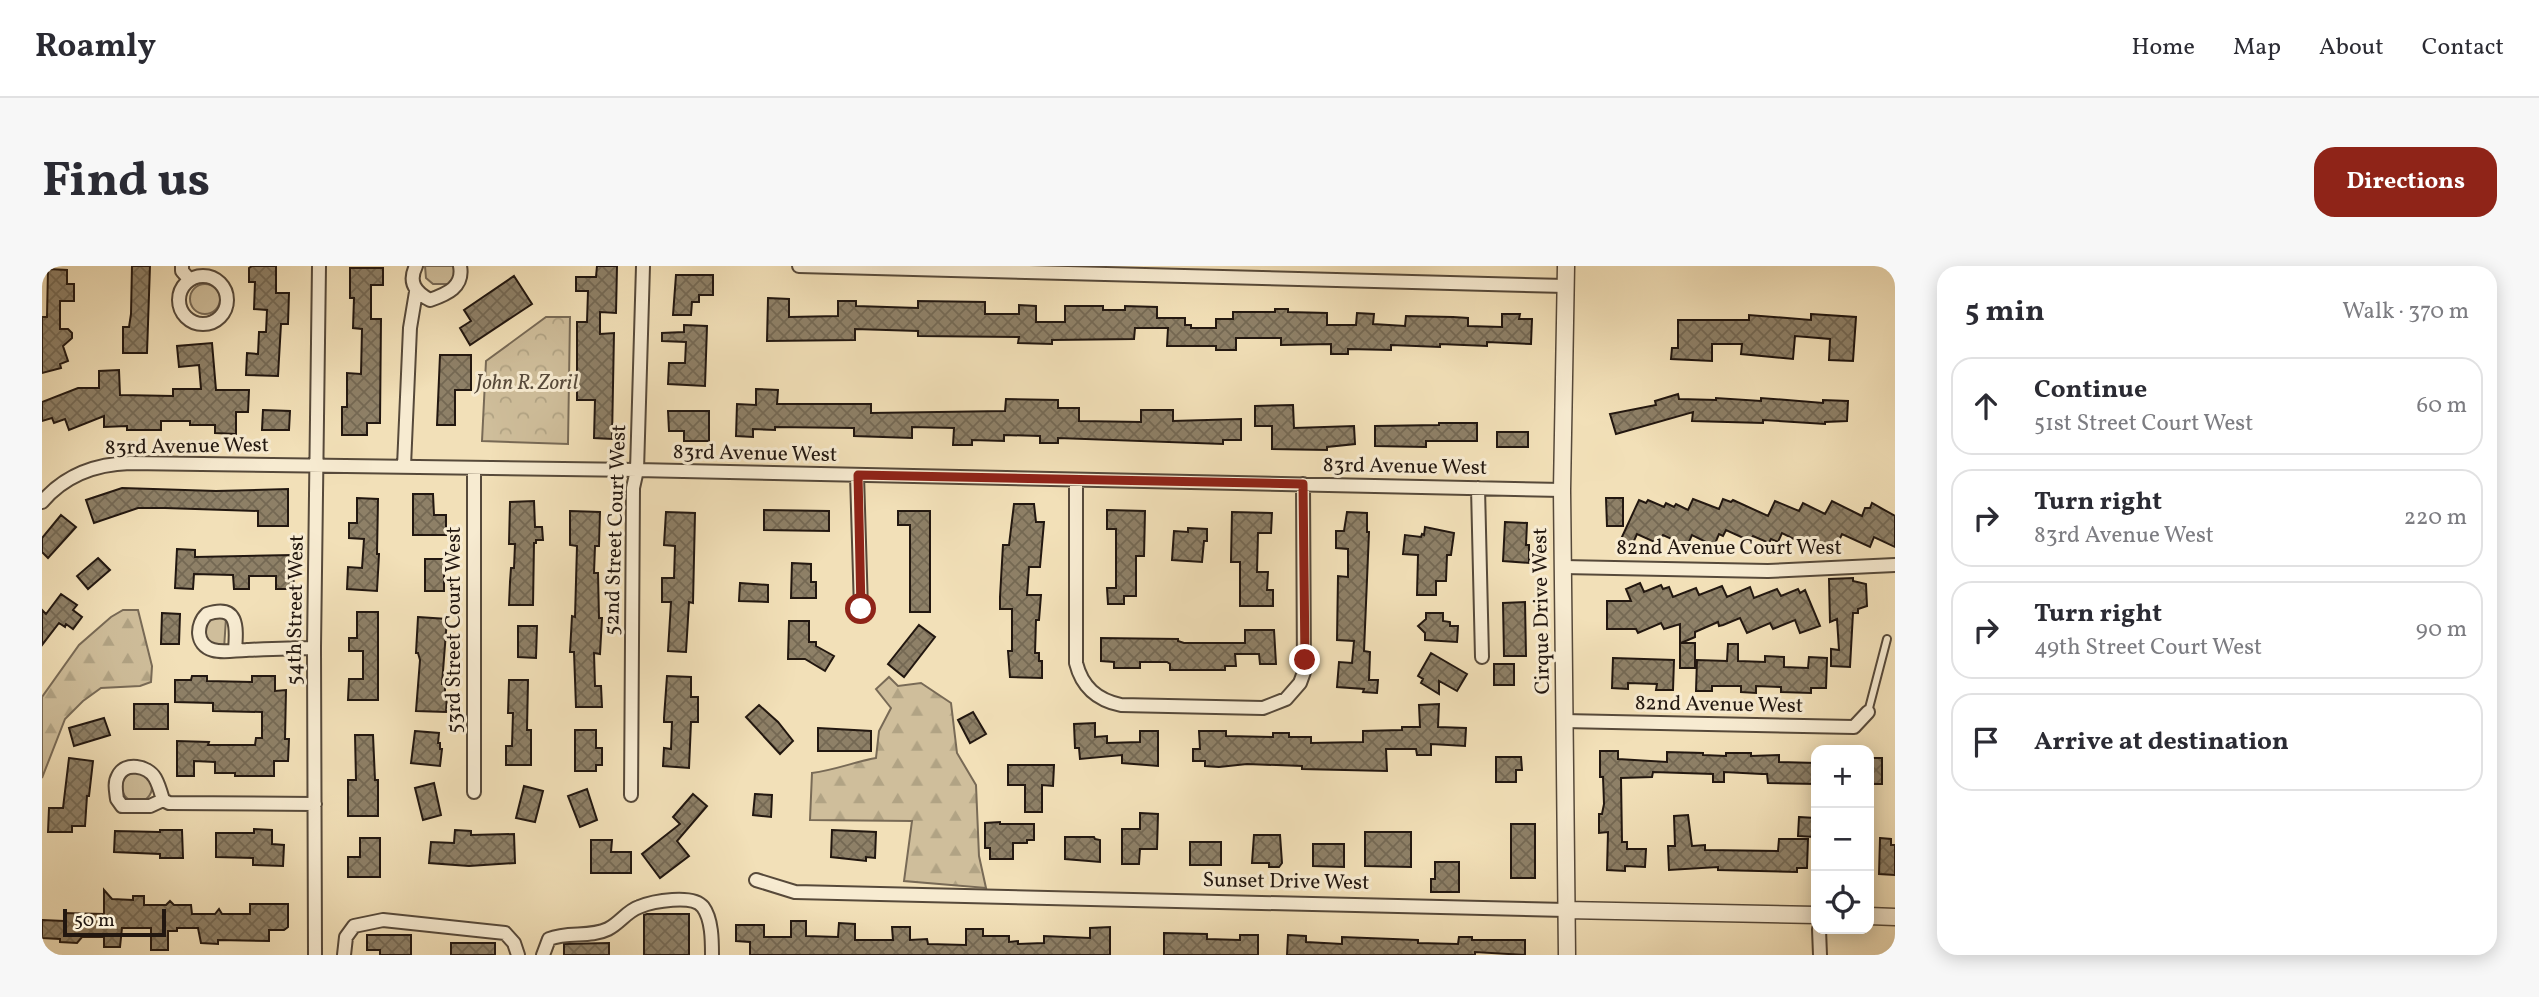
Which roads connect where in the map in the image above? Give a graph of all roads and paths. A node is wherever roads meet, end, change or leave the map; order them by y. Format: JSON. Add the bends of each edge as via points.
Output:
{"nodes":[{"id":1,"x":181,"y":266,"type":"edge"},
{"id":2,"x":319,"y":266,"type":"edge"},
{"id":3,"x":416,"y":266,"type":"edge"},
{"id":4,"x":460,"y":266,"type":"edge"},
{"id":5,"x":643,"y":266,"type":"edge"},
{"id":6,"x":799,"y":266,"type":"edge"},
{"id":7,"x":815,"y":266,"type":"edge"},
{"id":8,"x":1566,"y":266,"type":"edge"},
{"id":9,"x":190,"y":279,"type":"dead end"},
{"id":10,"x":1565,"y":286,"type":"junction"},
{"id":11,"x":416,"y":292,"type":"junction"},
{"id":12,"x":317,"y":464,"type":"junction"},
{"id":13,"x":404,"y":466,"type":"junction"},
{"id":14,"x":474,"y":468,"type":"junction"},
{"id":15,"x":637,"y":470,"type":"junction"},
{"id":16,"x":858,"y":475,"type":"junction"},
{"id":17,"x":1076,"y":480,"type":"junction"},
{"id":18,"x":1303,"y":484,"type":"junction"},
{"id":19,"x":1478,"y":488,"type":"junction"},
{"id":20,"x":1562,"y":489,"type":"junction"},
{"id":21,"x":42,"y":502,"type":"edge"},
{"id":22,"x":1895,"y":565,"type":"edge"},
{"id":23,"x":1563,"y":567,"type":"junction"},
{"id":24,"x":861,"y":609,"type":"dead end"},
{"id":25,"x":1887,"y":639,"type":"dead end"},
{"id":26,"x":314,"y":648,"type":"junction"},
{"id":27,"x":234,"y":650,"type":"dead end"},
{"id":28,"x":1482,"y":657,"type":"dead end"},
{"id":29,"x":1868,"y":712,"type":"joint"},
{"id":30,"x":1564,"y":721,"type":"junction"},
{"id":31,"x":474,"y":792,"type":"dead end"},
{"id":32,"x":631,"y":795,"type":"dead end"},
{"id":33,"x":163,"y":800,"type":"dead end"},
{"id":34,"x":315,"y":804,"type":"junction"},
{"id":35,"x":756,"y":880,"type":"dead end"},
{"id":36,"x":1566,"y":910,"type":"junction"},
{"id":37,"x":1811,"y":915,"type":"edge"},
{"id":38,"x":1874,"y":916,"type":"edge"},
{"id":39,"x":1895,"y":917,"type":"edge"},
{"id":40,"x":1819,"y":934,"type":"edge"},
{"id":41,"x":315,"y":955,"type":"edge"},
{"id":42,"x":344,"y":955,"type":"edge"},
{"id":43,"x":518,"y":955,"type":"edge"},
{"id":44,"x":543,"y":955,"type":"edge"},
{"id":45,"x":712,"y":955,"type":"edge"},
{"id":46,"x":1567,"y":955,"type":"edge"},
{"id":47,"x":1820,"y":955,"type":"edge"}],
"edges":[{"from":1,"to":9,"type":"street"},
{"from":2,"to":12,"type":"street","name":"54th Street West"},
{"from":3,"to":11,"type":"street","via":[[412,274]]},
{"from":4,"to":11,"type":"street","via":[[461,279],[451,290],[430,300]]},
{"from":5,"to":15,"type":"street","name":"52nd Street Court West"},
{"from":6,"to":7,"type":"street"},
{"from":7,"to":10,"type":"street"},
{"from":8,"to":10,"type":"street","name":"Cirque Drive West"},
{"from":10,"to":20,"type":"street","name":"Cirque Drive West"},
{"from":11,"to":13,"type":"street","via":[[410,328]]},
{"from":12,"to":13,"type":"street","name":"83rd Avenue West"},
{"from":12,"to":21,"type":"street","name":"83rd Avenue West","via":[[114,464],[70,478]]},
{"from":12,"to":26,"type":"street","name":"54th Street West"},
{"from":13,"to":14,"type":"street","name":"83rd Avenue West"},
{"from":14,"to":15,"type":"street","name":"83rd Avenue West"},
{"from":14,"to":31,"type":"street","name":"53rd Street Court West"},
{"from":15,"to":16,"type":"street","name":"83rd Avenue West"},
{"from":15,"to":32,"type":"street","name":"52nd Street Court West","via":[[633,488]]},
{"from":16,"to":17,"type":"street","name":"83rd Avenue West"},
{"from":16,"to":24,"type":"street"},
{"from":17,"to":18,"type":"street","name":"83rd Avenue West"},
{"from":17,"to":18,"type":"street","via":[[1076,663],[1084,683],[1108,702],[1121,705],[1263,708],[1286,699],[1300,683],[1305,660]]},
{"from":18,"to":19,"type":"street","name":"83rd Avenue West"},
{"from":19,"to":20,"type":"street","name":"83rd Avenue West"},
{"from":19,"to":28,"type":"street"},
{"from":20,"to":23,"type":"street","name":"Cirque Drive West"},
{"from":22,"to":23,"type":"street","name":"82nd Avenue Court West","via":[[1768,571]]},
{"from":23,"to":30,"type":"street","name":"Cirque Drive West"},
{"from":25,"to":29,"type":"lane"},
{"from":26,"to":27,"type":"street"},
{"from":26,"to":34,"type":"street","name":"54th Street West"},
{"from":29,"to":30,"type":"street","name":"82nd Avenue West","via":[[1854,727]]},
{"from":30,"to":36,"type":"street","name":"Cirque Drive West"},
{"from":33,"to":34,"type":"street"},
{"from":34,"to":41,"type":"street","name":"54th Street West"},
{"from":35,"to":36,"type":"street","name":"Sunset Drive West","via":[[795,892]]},
{"from":36,"to":37,"type":"street","name":"Sunset Drive West"},
{"from":36,"to":46,"type":"street","name":"Cirque Drive West"},
{"from":38,"to":39,"type":"street"},
{"from":40,"to":47,"type":"street"},
{"from":42,"to":43,"type":"street","via":[[346,937],[354,926],[383,920],[505,933]]},
{"from":44,"to":45,"type":"street","via":[[549,939],[608,929],[639,907],[666,900],[695,901],[702,906]]}]}
